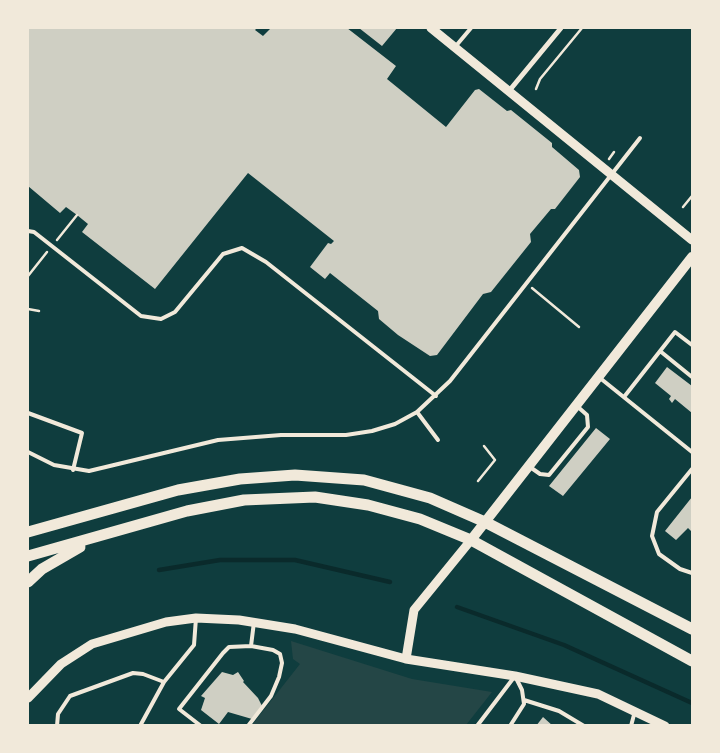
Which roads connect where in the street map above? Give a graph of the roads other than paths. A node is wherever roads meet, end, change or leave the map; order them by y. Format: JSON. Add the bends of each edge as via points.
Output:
{"nodes":[{"id":1,"x":431,"y":28,"type":"edge"},
{"id":2,"x":471,"y":28,"type":"edge"},
{"id":3,"x":561,"y":28,"type":"edge"},
{"id":4,"x":455,"y":47,"type":"junction"},
{"id":5,"x":509,"y":91,"type":"junction"},
{"id":6,"x":640,"y":138,"type":"dead end"},
{"id":7,"x":612,"y":175,"type":"junction"},
{"id":8,"x":28,"y":231,"type":"edge"},
{"id":9,"x":692,"y":240,"type":"edge"},
{"id":10,"x":692,"y":257,"type":"edge"},
{"id":11,"x":692,"y":345,"type":"edge"},
{"id":12,"x":660,"y":351,"type":"junction"},
{"id":13,"x":598,"y":377,"type":"junction"},
{"id":14,"x":692,"y":377,"type":"edge"},
{"id":15,"x":436,"y":396,"type":"junction"},
{"id":16,"x":624,"y":397,"type":"junction"},
{"id":17,"x":576,"y":405,"type":"junction"},
{"id":18,"x":417,"y":412,"type":"junction"},
{"id":19,"x":28,"y":414,"type":"edge"},
{"id":20,"x":438,"y":440,"type":"dead end"},
{"id":21,"x":692,"y":449,"type":"edge"},
{"id":22,"x":28,"y":452,"type":"edge"},
{"id":23,"x":528,"y":466,"type":"junction"},
{"id":24,"x":692,"y":469,"type":"edge"},
{"id":25,"x":73,"y":470,"type":"junction"},
{"id":26,"x":485,"y":522,"type":"junction"},
{"id":27,"x":28,"y":532,"type":"edge"},
{"id":28,"x":107,"y":534,"type":"junction"},
{"id":29,"x":471,"y":540,"type":"junction"},
{"id":30,"x":28,"y":556,"type":"edge"},
{"id":31,"x":692,"y":573,"type":"edge"},
{"id":32,"x":28,"y":582,"type":"edge"},
{"id":33,"x":196,"y":618,"type":"junction"},
{"id":34,"x":254,"y":622,"type":"junction"},
{"id":35,"x":692,"y":629,"type":"edge"},
{"id":36,"x":251,"y":646,"type":"junction"},
{"id":37,"x":406,"y":659,"type":"junction"},
{"id":38,"x":692,"y":661,"type":"edge"},
{"id":39,"x":515,"y":676,"type":"junction"},
{"id":40,"x":164,"y":682,"type":"junction"},
{"id":41,"x":28,"y":698,"type":"edge"},
{"id":42,"x":524,"y":700,"type":"junction"},
{"id":43,"x":635,"y":711,"type":"junction"},
{"id":44,"x":57,"y":726,"type":"edge"},
{"id":45,"x":140,"y":726,"type":"edge"},
{"id":46,"x":201,"y":726,"type":"edge"},
{"id":47,"x":248,"y":726,"type":"edge"},
{"id":48,"x":477,"y":726,"type":"edge"},
{"id":49,"x":510,"y":726,"type":"edge"},
{"id":50,"x":584,"y":726,"type":"edge"},
{"id":51,"x":631,"y":726,"type":"edge"},
{"id":52,"x":665,"y":726,"type":"edge"}],
"edges":[{"from":1,"to":4,"type":"street"},
{"from":2,"to":4,"type":"lane"},
{"from":3,"to":5,"type":"street"},
{"from":4,"to":5,"type":"street"},
{"from":5,"to":7,"type":"street"},
{"from":6,"to":7,"type":"lane"},
{"from":7,"to":9,"type":"street"},
{"from":7,"to":15,"type":"lane"},
{"from":8,"to":15,"type":"lane","via":[[34,232],[141,316],[162,319],[175,312],[223,254],[242,248],[256,255]]},
{"from":10,"to":13,"type":"main road"},
{"from":11,"to":12,"type":"lane","via":[[675,332]]},
{"from":12,"to":14,"type":"lane"},
{"from":12,"to":16,"type":"lane"},
{"from":13,"to":16,"type":"lane"},
{"from":13,"to":17,"type":"main road"},
{"from":15,"to":18,"type":"lane"},
{"from":16,"to":21,"type":"lane"},
{"from":17,"to":23,"type":"main road"},
{"from":17,"to":23,"type":"lane","via":[[588,415],[588,427],[549,474],[540,474]]},
{"from":18,"to":20,"type":"lane"},
{"from":18,"to":25,"type":"lane","via":[[372,431],[218,440],[89,471]]},
{"from":19,"to":25,"type":"lane","via":[[82,433]]},
{"from":22,"to":25,"type":"lane"},
{"from":23,"to":26,"type":"main road"},
{"from":24,"to":31,"type":"lane","via":[[657,512],[652,536],[658,554]]},
{"from":26,"to":27,"type":"highway","via":[[430,498],[371,482],[295,475],[240,478],[178,490]]},
{"from":26,"to":29,"type":"main road"},
{"from":26,"to":35,"type":"highway"},
{"from":28,"to":29,"type":"highway","via":[[187,511],[244,500],[315,497],[368,505],[420,519]]},
{"from":28,"to":30,"type":"highway"},
{"from":28,"to":32,"type":"highway","via":[[42,569]]},
{"from":29,"to":37,"type":"street","via":[[414,610]]},
{"from":29,"to":38,"type":"highway"},
{"from":33,"to":34,"type":"street"},
{"from":33,"to":40,"type":"lane","via":[[194,645]]},
{"from":33,"to":41,"type":"street","via":[[151,626],[92,644],[61,664]]},
{"from":34,"to":36,"type":"lane"},
{"from":34,"to":37,"type":"street","via":[[295,629]]},
{"from":36,"to":46,"type":"lane","via":[[229,647],[179,709]]},
{"from":36,"to":47,"type":"lane","via":[[273,650],[280,654],[282,663],[270,696]]},
{"from":37,"to":39,"type":"street"},
{"from":39,"to":42,"type":"lane"},
{"from":39,"to":43,"type":"street","via":[[598,694]]},
{"from":39,"to":48,"type":"lane"},
{"from":40,"to":44,"type":"lane","via":[[133,673],[70,696],[58,714]]},
{"from":40,"to":45,"type":"lane"},
{"from":42,"to":49,"type":"lane"},
{"from":42,"to":50,"type":"lane","via":[[559,711]]},
{"from":43,"to":51,"type":"lane"},
{"from":43,"to":52,"type":"street"}]}
